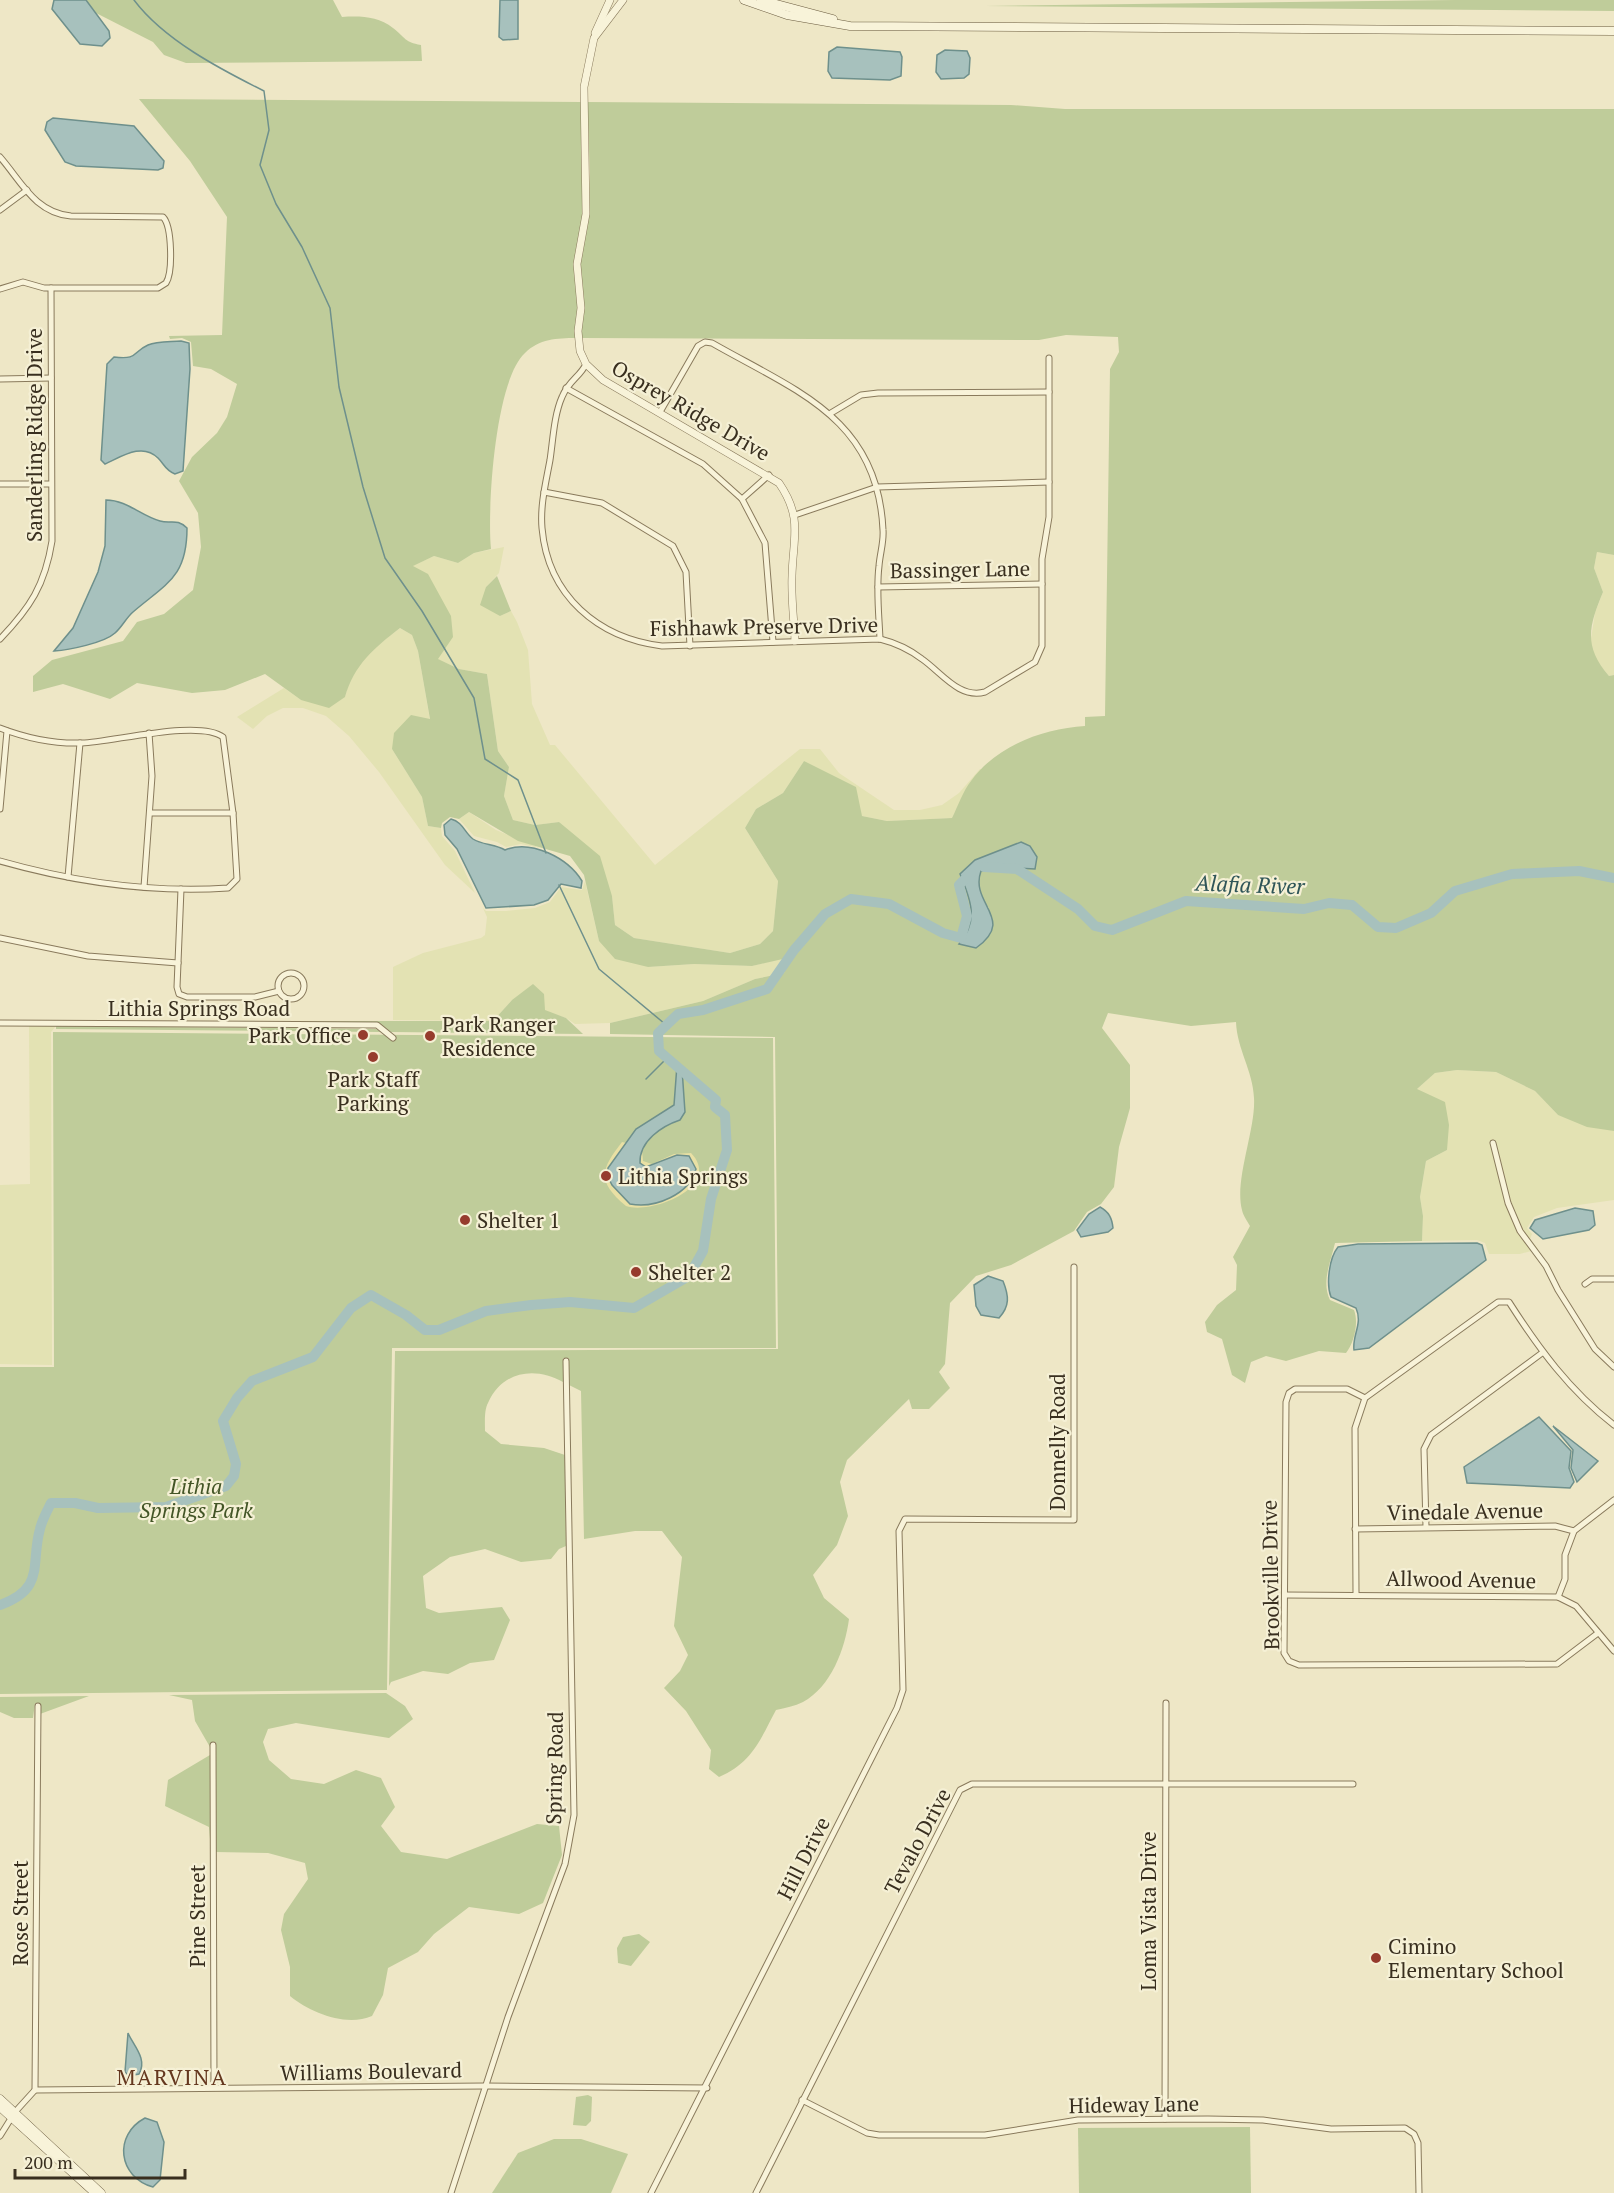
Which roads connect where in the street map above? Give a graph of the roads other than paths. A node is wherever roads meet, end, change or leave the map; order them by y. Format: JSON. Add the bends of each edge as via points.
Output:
{"nodes":[{"id":1,"x":610,"y":0,"type":"edge"},
{"id":2,"x":623,"y":0,"type":"edge"},
{"id":3,"x":744,"y":0,"type":"edge"},
{"id":4,"x":761,"y":0,"type":"edge"},
{"id":5,"x":879,"y":26,"type":"junction"},
{"id":6,"x":1614,"y":31,"type":"edge"},
{"id":7,"x":594,"y":38,"type":"junction"},
{"id":8,"x":0,"y":157,"type":"edge"},
{"id":9,"x":27,"y":190,"type":"junction"},
{"id":10,"x":0,"y":210,"type":"edge"},
{"id":11,"x":51,"y":288,"type":"junction"},
{"id":12,"x":0,"y":289,"type":"edge"},
{"id":13,"x":1049,"y":358,"type":"dead end"},
{"id":14,"x":586,"y":364,"type":"junction"},
{"id":15,"x":51,"y":378,"type":"junction"},
{"id":16,"x":0,"y":379,"type":"edge"},
{"id":17,"x":566,"y":388,"type":"junction"},
{"id":18,"x":1049,"y":392,"type":"junction"},
{"id":19,"x":660,"y":412,"type":"junction"},
{"id":20,"x":831,"y":413,"type":"junction"},
{"id":21,"x":769,"y":475,"type":"junction"},
{"id":22,"x":1049,"y":483,"type":"junction"},
{"id":23,"x":0,"y":484,"type":"edge"},
{"id":24,"x":50,"y":484,"type":"junction"},
{"id":25,"x":877,"y":487,"type":"junction"},
{"id":26,"x":544,"y":492,"type":"junction"},
{"id":27,"x":742,"y":499,"type":"junction"},
{"id":28,"x":795,"y":515,"type":"junction"},
{"id":29,"x":1042,"y":584,"type":"junction"},
{"id":30,"x":878,"y":587,"type":"junction"},
{"id":31,"x":0,"y":639,"type":"edge"},
{"id":32,"x":880,"y":639,"type":"junction"},
{"id":33,"x":795,"y":641,"type":"junction"},
{"id":34,"x":773,"y":642,"type":"junction"},
{"id":35,"x":690,"y":646,"type":"junction"},
{"id":36,"x":0,"y":728,"type":"edge"},
{"id":37,"x":7,"y":730,"type":"junction"},
{"id":38,"x":149,"y":733,"type":"junction"},
{"id":39,"x":80,"y":743,"type":"junction"},
{"id":40,"x":0,"y":809,"type":"edge"},
{"id":41,"x":150,"y":813,"type":"junction"},
{"id":42,"x":233,"y":813,"type":"junction"},
{"id":43,"x":0,"y":861,"type":"edge"},
{"id":44,"x":68,"y":877,"type":"junction"},
{"id":45,"x":144,"y":887,"type":"junction"},
{"id":46,"x":181,"y":888,"type":"junction"},
{"id":47,"x":0,"y":938,"type":"edge"},
{"id":48,"x":178,"y":963,"type":"junction"},
{"id":49,"x":279,"y":991,"type":"junction"},
{"id":50,"x":0,"y":1023,"type":"edge"},
{"id":51,"x":393,"y":1038,"type":"dead end"},
{"id":52,"x":1493,"y":1143,"type":"dead end"},
{"id":53,"x":1074,"y":1267,"type":"dead end"},
{"id":54,"x":1614,"y":1279,"type":"edge"},
{"id":55,"x":1585,"y":1284,"type":"dead end"},
{"id":56,"x":1542,"y":1353,"type":"junction"},
{"id":57,"x":566,"y":1361,"type":"dead end"},
{"id":58,"x":1614,"y":1367,"type":"edge"},
{"id":59,"x":1365,"y":1398,"type":"junction"},
{"id":60,"x":1614,"y":1425,"type":"edge"},
{"id":61,"x":1614,"y":1500,"type":"edge"},
{"id":62,"x":904,"y":1519,"type":"joint"},
{"id":63,"x":1426,"y":1527,"type":"junction"},
{"id":64,"x":1355,"y":1528,"type":"junction"},
{"id":65,"x":1574,"y":1532,"type":"junction"},
{"id":66,"x":1356,"y":1593,"type":"junction"},
{"id":67,"x":1285,"y":1595,"type":"junction"},
{"id":68,"x":1557,"y":1597,"type":"junction"},
{"id":69,"x":1598,"y":1633,"type":"junction"},
{"id":70,"x":1614,"y":1651,"type":"edge"},
{"id":71,"x":1166,"y":1703,"type":"dead end"},
{"id":72,"x":38,"y":1706,"type":"dead end"},
{"id":73,"x":213,"y":1745,"type":"dead end"},
{"id":74,"x":1164,"y":1783,"type":"junction"},
{"id":75,"x":1353,"y":1785,"type":"dead end"},
{"id":76,"x":485,"y":2086,"type":"junction"},
{"id":77,"x":214,"y":2087,"type":"junction"},
{"id":78,"x":707,"y":2088,"type":"junction"},
{"id":79,"x":35,"y":2090,"type":"junction"},
{"id":80,"x":0,"y":2099,"type":"edge"},
{"id":81,"x":802,"y":2100,"type":"junction"},
{"id":82,"x":0,"y":2107,"type":"edge"},
{"id":83,"x":13,"y":2115,"type":"junction"},
{"id":84,"x":1165,"y":2119,"type":"junction"},
{"id":85,"x":0,"y":2136,"type":"edge"},
{"id":86,"x":95,"y":2193,"type":"edge"},
{"id":87,"x":101,"y":2193,"type":"edge"},
{"id":88,"x":451,"y":2193,"type":"edge"},
{"id":89,"x":651,"y":2193,"type":"edge"},
{"id":90,"x":756,"y":2193,"type":"edge"},
{"id":91,"x":1419,"y":2193,"type":"edge"}],
"edges":[{"from":1,"to":7,"type":"street"},
{"from":2,"to":7,"type":"street","name":"Osprey Ridge Drive"},
{"from":3,"to":5,"type":"main road","via":[[814,21]]},
{"from":4,"to":5,"type":"main road","via":[[811,15]]},
{"from":5,"to":6,"type":"main road"},
{"from":7,"to":14,"type":"street","name":"Osprey Ridge Drive","via":[[584,87],[586,214],[577,264],[581,308],[578,331]]},
{"from":8,"to":9,"type":"street"},
{"from":9,"to":10,"type":"street"},
{"from":9,"to":11,"type":"street","via":[[38,204],[61,215],[155,215],[165,219],[169,227],[169,275],[164,285]]},
{"from":11,"to":12,"type":"street","via":[[23,282]]},
{"from":11,"to":15,"type":"street","name":"Sanderling Ridge Drive"},
{"from":13,"to":18,"type":"street","name":"Fishhawk Preserve Drive"},
{"from":14,"to":17,"type":"street","name":"Fishhawk Preserve Drive"},
{"from":14,"to":19,"type":"street","name":"Osprey Ridge Drive","via":[[603,380]]},
{"from":15,"to":16,"type":"street"},
{"from":15,"to":24,"type":"street","name":"Sanderling Ridge Drive"},
{"from":17,"to":26,"type":"street","name":"Fishhawk Preserve Drive","via":[[560,400]]},
{"from":17,"to":27,"type":"street","via":[[703,464]]},
{"from":18,"to":20,"type":"street","via":[[878,393],[861,395]]},
{"from":18,"to":22,"type":"street","name":"Fishhawk Preserve Drive"},
{"from":19,"to":20,"type":"street","via":[[705,342]]},
{"from":19,"to":21,"type":"street","name":"Osprey Ridge Drive"},
{"from":20,"to":25,"type":"street","via":[[858,444]]},
{"from":21,"to":27,"type":"street"},
{"from":21,"to":28,"type":"street","name":"Osprey Ridge Drive","via":[[785,492]]},
{"from":22,"to":25,"type":"street"},
{"from":22,"to":29,"type":"street","name":"Fishhawk Preserve Drive"},
{"from":23,"to":24,"type":"street"},
{"from":24,"to":31,"type":"street","name":"Sanderling Ridge Drive","via":[[52,541],[46,571],[34,600]]},
{"from":25,"to":28,"type":"street"},
{"from":25,"to":30,"type":"street","via":[[883,532]]},
{"from":26,"to":35,"type":"street","via":[[602,504],[673,546],[686,572]]},
{"from":26,"to":35,"type":"street","name":"Fishhawk Preserve Drive","via":[[542,529],[546,551],[562,588],[575,605],[598,625],[636,643]]},
{"from":27,"to":34,"type":"street","via":[[765,543]]},
{"from":28,"to":33,"type":"street","name":"Osprey Ridge Drive"},
{"from":29,"to":30,"type":"street","name":"Bassinger Lane"},
{"from":29,"to":32,"type":"street","name":"Fishhawk Preserve Drive","via":[[1042,646],[1038,657],[986,692],[966,693],[908,649]]},
{"from":30,"to":32,"type":"street"},
{"from":32,"to":33,"type":"street","name":"Fishhawk Preserve Drive"},
{"from":33,"to":34,"type":"street","name":"Fishhawk Preserve Drive"},
{"from":34,"to":35,"type":"street","name":"Fishhawk Preserve Drive"},
{"from":36,"to":37,"type":"street"},
{"from":37,"to":39,"type":"street","via":[[36,740]]},
{"from":37,"to":40,"type":"street"},
{"from":38,"to":39,"type":"street"},
{"from":38,"to":41,"type":"street"},
{"from":38,"to":42,"type":"street","via":[[215,731],[223,737]]},
{"from":39,"to":44,"type":"street"},
{"from":41,"to":42,"type":"street"},
{"from":41,"to":45,"type":"street"},
{"from":42,"to":46,"type":"street","via":[[237,879],[228,888]]},
{"from":43,"to":44,"type":"street"},
{"from":44,"to":45,"type":"street"},
{"from":45,"to":46,"type":"street"},
{"from":46,"to":48,"type":"street"},
{"from":47,"to":48,"type":"street","via":[[88,956]]},
{"from":48,"to":49,"type":"street","via":[[177,987],[179,994],[187,997],[255,997]]},
{"from":49,"to":49,"type":"street","via":[[286,998],[296,998],[304,990],[303,980],[295,973],[286,974],[279,981]]},
{"from":50,"to":51,"type":"street","name":"Lithia Springs Road","via":[[377,1025]]},
{"from":52,"to":58,"type":"street","via":[[1508,1203],[1520,1231],[1546,1266],[1595,1348]]},
{"from":53,"to":62,"type":"street","name":"Donnelly Road","via":[[1074,1520]]},
{"from":54,"to":55,"type":"street","via":[[1592,1279]]},
{"from":56,"to":59,"type":"street","via":[[1509,1302],[1498,1302]]},
{"from":56,"to":60,"type":"street","via":[[1588,1405]]},
{"from":56,"to":63,"type":"street","via":[[1431,1435],[1424,1449]]},
{"from":57,"to":76,"type":"street","name":"Spring Road","via":[[574,1815],[565,1864]]},
{"from":59,"to":64,"type":"street","via":[[1355,1428]]},
{"from":59,"to":67,"type":"street","name":"Brookville Drive","via":[[1347,1389],[1295,1389],[1289,1393]]},
{"from":61,"to":65,"type":"street"},
{"from":62,"to":78,"type":"street","name":"Hill Drive","via":[[899,1531],[903,1690],[897,1708]]},
{"from":63,"to":64,"type":"street","name":"Vinedale Avenue"},
{"from":63,"to":65,"type":"street","name":"Vinedale Avenue","via":[[1556,1526]]},
{"from":64,"to":66,"type":"street"},
{"from":65,"to":68,"type":"street","via":[[1565,1555],[1565,1579]]},
{"from":66,"to":67,"type":"street","name":"Allwood Avenue"},
{"from":66,"to":68,"type":"street","name":"Allwood Avenue"},
{"from":67,"to":69,"type":"street","name":"Brookville Drive","via":[[1284,1653],[1289,1661],[1299,1665],[1557,1664]]},
{"from":68,"to":69,"type":"street","name":"Allwood Avenue","via":[[1576,1606]]},
{"from":69,"to":70,"type":"street","name":"Allwood Avenue"},
{"from":71,"to":74,"type":"street","name":"Loma Vista Drive"},
{"from":72,"to":79,"type":"street","name":"Rose Street"},
{"from":73,"to":77,"type":"street","name":"Pine Street"},
{"from":74,"to":75,"type":"street","name":"Tevalo Drive"},
{"from":74,"to":81,"type":"street","name":"Tevalo Drive","via":[[972,1784],[960,1790]]},
{"from":74,"to":84,"type":"street","name":"Loma Vista Drive"},
{"from":76,"to":77,"type":"street","name":"Williams Boulevard"},
{"from":76,"to":78,"type":"street","name":"Williams Boulevard"},
{"from":76,"to":88,"type":"street","name":"Spring Road"},
{"from":77,"to":79,"type":"street","name":"Williams Boulevard"},
{"from":78,"to":89,"type":"street","name":"Hill Drive"},
{"from":79,"to":83,"type":"street"},
{"from":80,"to":83,"type":"main road"},
{"from":81,"to":84,"type":"street","name":"Hideway Lane","via":[[867,2133],[879,2135],[985,2135],[1078,2120]]},
{"from":81,"to":90,"type":"street","name":"Tevalo Drive"},
{"from":82,"to":83,"type":"main road"},
{"from":83,"to":85,"type":"street"},
{"from":83,"to":86,"type":"main road"},
{"from":83,"to":87,"type":"main road"},
{"from":84,"to":91,"type":"street","name":"Hideway Lane","via":[[1263,2120],[1331,2129],[1405,2128],[1418,2143]]}]}
